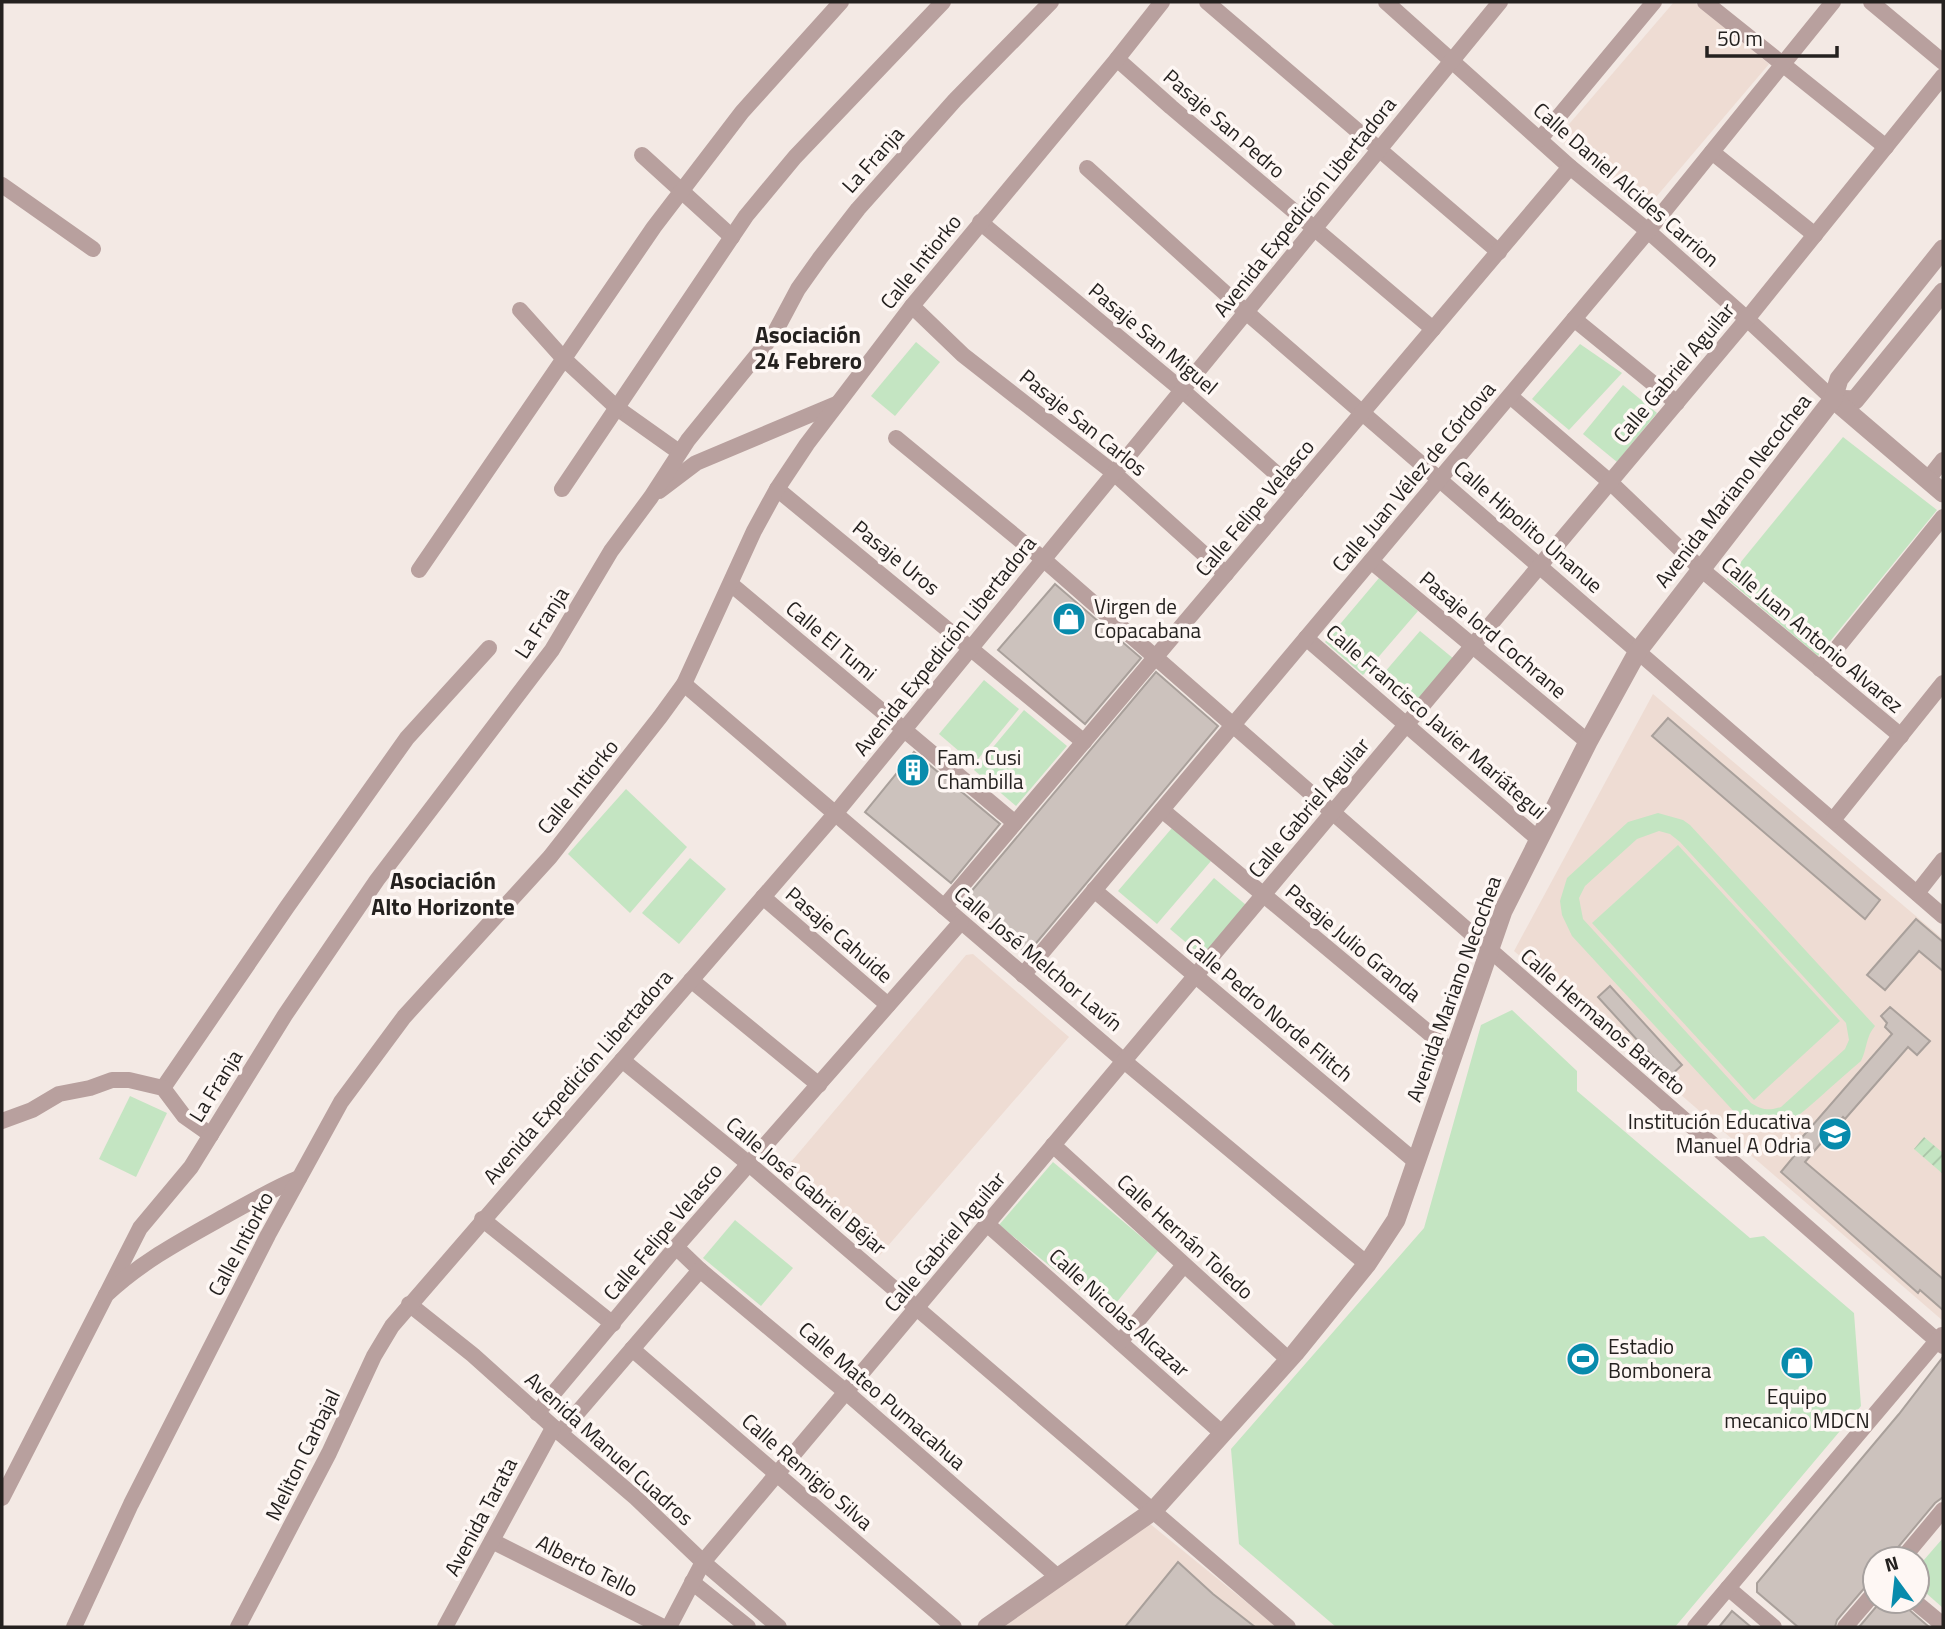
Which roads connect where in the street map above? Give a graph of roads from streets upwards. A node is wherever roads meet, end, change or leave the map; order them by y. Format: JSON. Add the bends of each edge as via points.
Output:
{"nodes":[{"id":1,"x":841,"y":2,"type":"edge"},
{"id":2,"x":943,"y":2,"type":"edge"},
{"id":3,"x":1051,"y":2,"type":"edge"},
{"id":4,"x":1162,"y":2,"type":"edge"},
{"id":5,"x":1208,"y":2,"type":"edge"},
{"id":6,"x":1386,"y":2,"type":"edge"},
{"id":7,"x":1500,"y":2,"type":"edge"},
{"id":8,"x":1654,"y":2,"type":"edge"},
{"id":9,"x":1705,"y":2,"type":"edge"},
{"id":10,"x":1833,"y":2,"type":"edge"},
{"id":11,"x":1871,"y":2,"type":"edge"},
{"id":12,"x":1117,"y":59,"type":"junction"},
{"id":13,"x":1452,"y":61,"type":"junction"},
{"id":14,"x":1943,"y":62,"type":"edge"},
{"id":15,"x":1782,"y":65,"type":"junction"},
{"id":16,"x":1943,"y":76,"type":"edge"},
{"id":17,"x":1540,"y":139,"type":"junction"},
{"id":18,"x":1886,"y":147,"type":"junction"},
{"id":19,"x":1378,"y":150,"type":"junction"},
{"id":20,"x":1712,"y":152,"type":"junction"},
{"id":21,"x":642,"y":155,"type":"dead end"},
{"id":22,"x":1570,"y":167,"type":"junction"},
{"id":23,"x":1087,"y":168,"type":"dead end"},
{"id":24,"x":2,"y":185,"type":"edge"},
{"id":25,"x":681,"y":191,"type":"junction"},
{"id":26,"x":980,"y":222,"type":"junction"},
{"id":27,"x":1314,"y":229,"type":"junction"},
{"id":28,"x":1648,"y":231,"type":"junction"},
{"id":29,"x":1815,"y":234,"type":"junction"},
{"id":30,"x":732,"y":237,"type":"junction"},
{"id":31,"x":93,"y":249,"type":"dead end"},
{"id":32,"x":1943,"y":249,"type":"edge"},
{"id":33,"x":1499,"y":252,"type":"junction"},
{"id":34,"x":1943,"y":292,"type":"edge"},
{"id":35,"x":912,"y":306,"type":"junction"},
{"id":36,"x":520,"y":310,"type":"dead end"},
{"id":37,"x":1246,"y":312,"type":"junction"},
{"id":38,"x":1574,"y":319,"type":"junction"},
{"id":39,"x":1747,"y":319,"type":"junction"},
{"id":40,"x":1433,"y":329,"type":"junction"},
{"id":41,"x":563,"y":358,"type":"junction"},
{"id":42,"x":1182,"y":390,"type":"junction"},
{"id":43,"x":1510,"y":396,"type":"junction"},
{"id":44,"x":1833,"y":399,"type":"junction"},
{"id":45,"x":838,"y":402,"type":"junction"},
{"id":46,"x":1677,"y":403,"type":"junction"},
{"id":47,"x":617,"y":408,"type":"junction"},
{"id":48,"x":1363,"y":412,"type":"junction"},
{"id":49,"x":896,"y":438,"type":"dead end"},
{"id":50,"x":679,"y":452,"type":"junction"},
{"id":51,"x":1943,"y":460,"type":"edge"},
{"id":52,"x":1114,"y":473,"type":"junction"},
{"id":53,"x":1440,"y":479,"type":"junction"},
{"id":54,"x":1928,"y":479,"type":"junction"},
{"id":55,"x":1610,"y":482,"type":"junction"},
{"id":56,"x":562,"y":489,"type":"dead end"},
{"id":57,"x":777,"y":489,"type":"junction"},
{"id":58,"x":1296,"y":491,"type":"junction"},
{"id":59,"x":1943,"y":493,"type":"edge"},
{"id":60,"x":651,"y":497,"type":"junction"},
{"id":61,"x":1943,"y":517,"type":"edge"},
{"id":62,"x":1043,"y":559,"type":"junction"},
{"id":63,"x":1371,"y":561,"type":"junction"},
{"id":64,"x":1540,"y":566,"type":"junction"},
{"id":65,"x":1701,"y":569,"type":"junction"},
{"id":66,"x":419,"y":570,"type":"dead end"},
{"id":67,"x":1226,"y":574,"type":"junction"},
{"id":68,"x":732,"y":585,"type":"junction"},
{"id":69,"x":1306,"y":638,"type":"junction"},
{"id":70,"x":1473,"y":645,"type":"junction"},
{"id":71,"x":971,"y":647,"type":"junction"},
{"id":72,"x":489,"y":648,"type":"dead end"},
{"id":73,"x":1638,"y":651,"type":"junction"},
{"id":74,"x":1156,"y":657,"type":"junction"},
{"id":75,"x":1819,"y":669,"type":"junction"},
{"id":76,"x":684,"y":684,"type":"junction"},
{"id":77,"x":1943,"y":684,"type":"edge"},
{"id":78,"x":1233,"y":724,"type":"junction"},
{"id":79,"x":1407,"y":724,"type":"junction"},
{"id":80,"x":903,"y":730,"type":"junction"},
{"id":81,"x":1900,"y":736,"type":"junction"},
{"id":82,"x":1084,"y":741,"type":"junction"},
{"id":83,"x":1588,"y":742,"type":"junction"},
{"id":84,"x":1162,"y":810,"type":"junction"},
{"id":85,"x":1333,"y":812,"type":"junction"},
{"id":86,"x":835,"y":814,"type":"junction"},
{"id":87,"x":1833,"y":820,"type":"junction"},
{"id":88,"x":1015,"y":823,"type":"junction"},
{"id":89,"x":1538,"y":838,"type":"junction"},
{"id":90,"x":1943,"y":860,"type":"edge"},
{"id":91,"x":1094,"y":890,"type":"junction"},
{"id":92,"x":1917,"y":893,"type":"junction"},
{"id":93,"x":1263,"y":895,"type":"junction"},
{"id":94,"x":763,"y":897,"type":"junction"},
{"id":95,"x":944,"y":907,"type":"junction"},
{"id":96,"x":1943,"y":916,"type":"edge"},
{"id":97,"x":961,"y":922,"type":"junction"},
{"id":98,"x":1489,"y":951,"type":"junction"},
{"id":99,"x":1023,"y":975,"type":"junction"},
{"id":100,"x":1196,"y":975,"type":"junction"},
{"id":101,"x":691,"y":980,"type":"junction"},
{"id":102,"x":888,"y":1005,"type":"junction"},
{"id":103,"x":1453,"y":1053,"type":"junction"},
{"id":104,"x":622,"y":1060,"type":"junction"},
{"id":105,"x":1124,"y":1061,"type":"junction"},
{"id":106,"x":819,"y":1084,"type":"junction"},
{"id":107,"x":163,"y":1088,"type":"junction"},
{"id":108,"x":2,"y":1121,"type":"edge"},
{"id":109,"x":211,"y":1135,"type":"junction"},
{"id":110,"x":1053,"y":1145,"type":"junction"},
{"id":111,"x":1416,"y":1162,"type":"junction"},
{"id":112,"x":748,"y":1164,"type":"junction"},
{"id":113,"x":299,"y":1178,"type":"junction"},
{"id":114,"x":482,"y":1219,"type":"junction"},
{"id":115,"x":987,"y":1224,"type":"junction"},
{"id":116,"x":676,"y":1247,"type":"junction"},
{"id":117,"x":1367,"y":1264,"type":"junction"},
{"id":118,"x":1184,"y":1265,"type":"junction"},
{"id":119,"x":700,"y":1270,"type":"junction"},
{"id":120,"x":106,"y":1295,"type":"junction"},
{"id":121,"x":409,"y":1304,"type":"junction"},
{"id":122,"x":917,"y":1308,"type":"junction"},
{"id":123,"x":613,"y":1324,"type":"junction"},
{"id":124,"x":1941,"y":1340,"type":"edge"},
{"id":125,"x":1120,"y":1342,"type":"junction"},
{"id":126,"x":632,"y":1349,"type":"junction"},
{"id":127,"x":1289,"y":1360,"type":"junction"},
{"id":128,"x":846,"y":1392,"type":"junction"},
{"id":129,"x":537,"y":1413,"type":"junction"},
{"id":130,"x":556,"y":1430,"type":"junction"},
{"id":131,"x":1223,"y":1434,"type":"junction"},
{"id":132,"x":778,"y":1473,"type":"junction"},
{"id":133,"x":2,"y":1498,"type":"edge"},
{"id":134,"x":1943,"y":1510,"type":"edge"},
{"id":135,"x":1153,"y":1511,"type":"junction"},
{"id":136,"x":492,"y":1541,"type":"junction"},
{"id":137,"x":1914,"y":1545,"type":"edge"},
{"id":138,"x":703,"y":1562,"type":"junction"},
{"id":139,"x":1059,"y":1578,"type":"junction"},
{"id":140,"x":692,"y":1582,"type":"junction"},
{"id":141,"x":1728,"y":1588,"type":"junction"},
{"id":142,"x":1861,"y":1608,"type":"edge"},
{"id":143,"x":74,"y":1627,"type":"edge"},
{"id":144,"x":238,"y":1627,"type":"edge"},
{"id":145,"x":445,"y":1627,"type":"edge"},
{"id":146,"x":663,"y":1627,"type":"edge"},
{"id":147,"x":669,"y":1627,"type":"edge"},
{"id":148,"x":748,"y":1627,"type":"edge"},
{"id":149,"x":779,"y":1627,"type":"edge"},
{"id":150,"x":954,"y":1627,"type":"edge"},
{"id":151,"x":987,"y":1627,"type":"edge"},
{"id":152,"x":1288,"y":1627,"type":"edge"},
{"id":153,"x":1695,"y":1627,"type":"edge"},
{"id":154,"x":1774,"y":1627,"type":"edge"},
{"id":155,"x":1845,"y":1627,"type":"edge"}],
"edges":[{"from":1,"to":25,"type":"street","via":[[742,112]]},
{"from":2,"to":30,"type":"street","via":[[795,157]]},
{"from":3,"to":50,"type":"street","name":"La Franja","via":[[858,209],[798,289],[775,334]]},
{"from":4,"to":12,"type":"street","name":"Calle Intiorko"},
{"from":5,"to":19,"type":"street"},
{"from":6,"to":13,"type":"street","name":"Calle Daniel Alcides Carrion"},
{"from":7,"to":13,"type":"street","name":"Avenida Expedición Libertadora"},
{"from":8,"to":17,"type":"street"},
{"from":9,"to":15,"type":"street"},
{"from":10,"to":15,"type":"street","name":"Calle Juan Vélez de Córdova"},
{"from":11,"to":14,"type":"street"},
{"from":12,"to":26,"type":"street","name":"Calle Intiorko"},
{"from":12,"to":27,"type":"street","name":"Pasaje San Pedro"},
{"from":13,"to":17,"type":"street","name":"Calle Daniel Alcides Carrion"},
{"from":13,"to":19,"type":"street","name":"Avenida Expedición Libertadora"},
{"from":15,"to":18,"type":"street"},
{"from":15,"to":20,"type":"street","name":"Calle Juan Vélez de Córdova"},
{"from":16,"to":18,"type":"street","name":"Calle Gabriel Aguilar"},
{"from":17,"to":22,"type":"street","name":"Calle Daniel Alcides Carrion"},
{"from":18,"to":29,"type":"street","name":"Calle Gabriel Aguilar"},
{"from":19,"to":27,"type":"street","name":"Avenida Expedición Libertadora"},
{"from":19,"to":33,"type":"street"},
{"from":20,"to":28,"type":"street","name":"Calle Juan Vélez de Córdova"},
{"from":20,"to":29,"type":"street"},
{"from":21,"to":25,"type":"street"},
{"from":22,"to":28,"type":"street","name":"Calle Daniel Alcides Carrion"},
{"from":22,"to":33,"type":"street","name":"Calle Felipe Velasco"},
{"from":23,"to":37,"type":"street","name":"Calle Hipolito Unanue"},
{"from":24,"to":31,"type":"street"},
{"from":25,"to":30,"type":"street"},
{"from":25,"to":41,"type":"street"},
{"from":26,"to":35,"type":"street","name":"Calle Intiorko"},
{"from":26,"to":42,"type":"street","name":"Pasaje San Miguel"},
{"from":27,"to":37,"type":"street","name":"Avenida Expedición Libertadora"},
{"from":27,"to":40,"type":"street","name":"Pasaje San Pedro"},
{"from":28,"to":38,"type":"street","name":"Calle Juan Vélez de Córdova"},
{"from":28,"to":39,"type":"street","name":"Calle Daniel Alcides Carrion"},
{"from":29,"to":39,"type":"street","name":"Calle Gabriel Aguilar"},
{"from":30,"to":47,"type":"street"},
{"from":32,"to":44,"type":"street","name":"Avenida Mariano Necochea","via":[[1839,379]]},
{"from":33,"to":40,"type":"street","name":"Calle Felipe Velasco"},
{"from":34,"to":44,"type":"street","name":"Avenida Mariano Necochea","via":[[1855,400]]},
{"from":35,"to":45,"type":"street","name":"Calle Intiorko"},
{"from":35,"to":52,"type":"street","name":"Pasaje San Carlos","via":[[963,355]]},
{"from":36,"to":41,"type":"street"},
{"from":37,"to":42,"type":"street","name":"Avenida Expedición Libertadora"},
{"from":37,"to":48,"type":"street","name":"Calle Hipolito Unanue"},
{"from":38,"to":43,"type":"street","name":"Calle Juan Vélez de Córdova"},
{"from":38,"to":46,"type":"street"},
{"from":39,"to":44,"type":"street","name":"Calle Daniel Alcides Carrion"},
{"from":39,"to":46,"type":"street","name":"Calle Gabriel Aguilar"},
{"from":40,"to":48,"type":"street","name":"Calle Felipe Velasco"},
{"from":41,"to":47,"type":"street"},
{"from":41,"to":66,"type":"street"},
{"from":42,"to":52,"type":"street","name":"Avenida Expedición Libertadora"},
{"from":42,"to":58,"type":"street","name":"Pasaje San Miguel"},
{"from":43,"to":53,"type":"street","name":"Calle Juan Vélez de Córdova"},
{"from":43,"to":55,"type":"street","name":"Calle Juan Antonio Alvarez"},
{"from":44,"to":54,"type":"street"},
{"from":44,"to":65,"type":"street","name":"Avenida Mariano Necochea"},
{"from":45,"to":57,"type":"street","name":"Calle Intiorko"},
{"from":45,"to":60,"type":"street","via":[[696,463]]},
{"from":46,"to":55,"type":"street","name":"Calle Gabriel Aguilar"},
{"from":47,"to":50,"type":"street"},
{"from":47,"to":56,"type":"street"},
{"from":48,"to":53,"type":"street","name":"Calle Hipolito Unanue"},
{"from":48,"to":58,"type":"street","name":"Calle Felipe Velasco"},
{"from":49,"to":62,"type":"street","name":"Calle Hermanos Barreto"},
{"from":50,"to":60,"type":"street","name":"La Franja"},
{"from":51,"to":54,"type":"street"},
{"from":52,"to":62,"type":"street","name":"Avenida Expedición Libertadora"},
{"from":52,"to":67,"type":"street","name":"Pasaje San Carlos"},
{"from":53,"to":63,"type":"street","name":"Calle Juan Vélez de Córdova"},
{"from":53,"to":64,"type":"street","name":"Calle Hipolito Unanue"},
{"from":54,"to":59,"type":"street"},
{"from":55,"to":64,"type":"street","name":"Calle Gabriel Aguilar"},
{"from":55,"to":65,"type":"street","name":"Calle Juan Antonio Alvarez"},
{"from":57,"to":68,"type":"street","name":"Calle Intiorko"},
{"from":57,"to":71,"type":"street","name":"Pasaje Uros"},
{"from":58,"to":67,"type":"street","name":"Calle Felipe Velasco"},
{"from":60,"to":109,"type":"street","name":"La Franja","via":[[611,551],[552,650],[377,880]]},
{"from":61,"to":75,"type":"street"},
{"from":62,"to":71,"type":"street","name":"Avenida Expedición Libertadora"},
{"from":62,"to":74,"type":"street","name":"Calle Hermanos Barreto"},
{"from":63,"to":69,"type":"street","name":"Calle Juan Vélez de Córdova"},
{"from":63,"to":70,"type":"street","name":"Pasaje lord Cochrane"},
{"from":64,"to":70,"type":"street","name":"Calle Gabriel Aguilar"},
{"from":64,"to":73,"type":"street","name":"Calle Hipolito Unanue"},
{"from":65,"to":73,"type":"street","name":"Avenida Mariano Necochea"},
{"from":65,"to":75,"type":"street","name":"Calle Juan Antonio Alvarez"},
{"from":67,"to":74,"type":"street","name":"Calle Felipe Velasco"},
{"from":68,"to":76,"type":"street","name":"Calle Intiorko"},
{"from":68,"to":80,"type":"street","name":"Calle El Tumi"},
{"from":69,"to":78,"type":"street","name":"Calle Juan Vélez de Córdova"},
{"from":69,"to":79,"type":"street","name":"Calle Francisco Javier Mariátegui"},
{"from":70,"to":79,"type":"street","name":"Calle Gabriel Aguilar"},
{"from":70,"to":83,"type":"street","name":"Pasaje lord Cochrane"},
{"from":71,"to":80,"type":"street","name":"Avenida Expedición Libertadora"},
{"from":71,"to":82,"type":"street","name":"Pasaje Uros"},
{"from":72,"to":107,"type":"street","via":[[385,768]]},
{"from":73,"to":83,"type":"street","name":"Avenida Mariano Necochea"},
{"from":73,"to":87,"type":"street","name":"Calle Hipolito Unanue"},
{"from":74,"to":78,"type":"street","name":"Calle Hermanos Barreto"},
{"from":74,"to":82,"type":"street","name":"Calle Felipe Velasco"},
{"from":75,"to":81,"type":"street","name":"Calle Juan Antonio Alvarez"},
{"from":76,"to":86,"type":"street","name":"Calle José Melchor Lavín"},
{"from":76,"to":113,"type":"street","name":"Calle Intiorko","via":[[550,857],[404,1017],[341,1102]]},
{"from":77,"to":81,"type":"street"},
{"from":78,"to":84,"type":"street","name":"Calle Juan Vélez de Córdova"},
{"from":78,"to":85,"type":"street","name":"Calle Hermanos Barreto"},
{"from":79,"to":85,"type":"street","name":"Calle Gabriel Aguilar"},
{"from":79,"to":89,"type":"street","name":"Calle Francisco Javier Mariátegui"},
{"from":80,"to":86,"type":"street","name":"Avenida Expedición Libertadora"},
{"from":80,"to":88,"type":"street","name":"Calle El Tumi"},
{"from":81,"to":87,"type":"street"},
{"from":82,"to":88,"type":"street","name":"Calle Felipe Velasco"},
{"from":83,"to":89,"type":"street","name":"Avenida Mariano Necochea"},
{"from":84,"to":91,"type":"street","name":"Calle Juan Vélez de Córdova"},
{"from":84,"to":93,"type":"street","name":"Pasaje Julio Granda"},
{"from":85,"to":93,"type":"street","name":"Calle Gabriel Aguilar"},
{"from":85,"to":98,"type":"street","name":"Calle Hermanos Barreto"},
{"from":86,"to":94,"type":"street","name":"Avenida Expedición Libertadora"},
{"from":86,"to":95,"type":"street","name":"Calle José Melchor Lavín"},
{"from":87,"to":92,"type":"street","name":"Calle Hipolito Unanue"},
{"from":88,"to":95,"type":"street","name":"Calle Felipe Velasco"},
{"from":89,"to":98,"type":"street","name":"Avenida Mariano Necochea"},
{"from":90,"to":92,"type":"street"},
{"from":91,"to":99,"type":"street","name":"Calle Juan Vélez de Córdova"},
{"from":91,"to":100,"type":"street","name":"Calle Pedro Norde Flitch"},
{"from":92,"to":96,"type":"street","name":"Calle Hipolito Unanue"},
{"from":93,"to":100,"type":"street","name":"Calle Gabriel Aguilar"},
{"from":93,"to":103,"type":"street","name":"Pasaje Julio Granda"},
{"from":94,"to":101,"type":"street","name":"Avenida Expedición Libertadora"},
{"from":94,"to":102,"type":"street","name":"Pasaje Cahuide"},
{"from":95,"to":97,"type":"street","name":"Calle José Melchor Lavín"},
{"from":97,"to":99,"type":"street","name":"Calle José Melchor Lavín"},
{"from":97,"to":102,"type":"street","name":"Calle Felipe Velasco"},
{"from":98,"to":103,"type":"street","name":"Avenida Mariano Necochea"},
{"from":98,"to":124,"type":"street","name":"Calle Hermanos Barreto"},
{"from":99,"to":105,"type":"street","name":"Calle José Melchor Lavín"},
{"from":100,"to":105,"type":"street","name":"Calle Gabriel Aguilar"},
{"from":100,"to":111,"type":"street","name":"Calle Pedro Norde Flitch"},
{"from":101,"to":104,"type":"street","name":"Avenida Expedición Libertadora"},
{"from":101,"to":106,"type":"street"},
{"from":102,"to":106,"type":"street","name":"Calle Felipe Velasco"},
{"from":103,"to":111,"type":"street","name":"Avenida Mariano Necochea"},
{"from":104,"to":112,"type":"street","name":"Calle José Gabriel Béjar"},
{"from":104,"to":114,"type":"street","name":"Avenida Expedición Libertadora"},
{"from":105,"to":110,"type":"street","name":"Calle Gabriel Aguilar"},
{"from":105,"to":117,"type":"street","name":"Calle José Melchor Lavín"},
{"from":106,"to":112,"type":"street","name":"Calle Felipe Velasco"},
{"from":107,"to":108,"type":"street","via":[[112,1080],[59,1094]]},
{"from":107,"to":109,"type":"street","via":[[184,1116]]},
{"from":109,"to":120,"type":"street","name":"La Franja","via":[[141,1228]]},
{"from":110,"to":115,"type":"street","name":"Calle Gabriel Aguilar"},
{"from":110,"to":118,"type":"street","name":"Calle Hernán Toledo"},
{"from":111,"to":117,"type":"street","name":"Avenida Mariano Necochea","via":[[1396,1220]]},
{"from":112,"to":116,"type":"street","name":"Calle Felipe Velasco"},
{"from":112,"to":122,"type":"street","name":"Calle José Gabriel Béjar"},
{"from":113,"to":120,"type":"street","name":"La Franja","via":[[165,1249]]},
{"from":113,"to":143,"type":"street","name":"Calle Intiorko","via":[[131,1504]]},
{"from":114,"to":121,"type":"street","name":"Avenida Expedición Libertadora"},
{"from":114,"to":123,"type":"street"},
{"from":115,"to":122,"type":"street","name":"Calle Gabriel Aguilar"},
{"from":115,"to":125,"type":"street","name":"Calle Nicolas Alcazar"},
{"from":116,"to":119,"type":"street","name":"Calle Mateo Pumacahua"},
{"from":116,"to":123,"type":"street","name":"Calle Felipe Velasco"},
{"from":117,"to":127,"type":"street","name":"Avenida Mariano Necochea"},
{"from":118,"to":125,"type":"street"},
{"from":118,"to":127,"type":"street","name":"Calle Hernán Toledo"},
{"from":119,"to":126,"type":"street"},
{"from":119,"to":128,"type":"street","name":"Calle Mateo Pumacahua"},
{"from":120,"to":133,"type":"street","name":"La Franja"},
{"from":121,"to":129,"type":"street","name":"Avenida Manuel Cuadros"},
{"from":121,"to":144,"type":"street","name":"Meliton Carbajal","via":[[374,1356]]},
{"from":122,"to":128,"type":"street","name":"Calle Gabriel Aguilar"},
{"from":122,"to":135,"type":"street","name":"Calle José Gabriel Béjar"},
{"from":123,"to":129,"type":"street","name":"Calle Felipe Velasco"},
{"from":124,"to":141,"type":"street"},
{"from":125,"to":131,"type":"street","name":"Calle Nicolas Alcazar"},
{"from":126,"to":130,"type":"street"},
{"from":126,"to":132,"type":"street","name":"Calle Remigio Silva"},
{"from":127,"to":131,"type":"street","name":"Avenida Mariano Necochea"},
{"from":128,"to":132,"type":"street","name":"Calle Gabriel Aguilar"},
{"from":128,"to":139,"type":"street","name":"Calle Mateo Pumacahua"},
{"from":129,"to":130,"type":"street","name":"Avenida Manuel Cuadros"},
{"from":130,"to":136,"type":"street","name":"Avenida Tarata"},
{"from":130,"to":138,"type":"street","name":"Avenida Manuel Cuadros"},
{"from":131,"to":135,"type":"street","name":"Avenida Mariano Necochea"},
{"from":132,"to":138,"type":"street","name":"Calle Gabriel Aguilar"},
{"from":132,"to":150,"type":"street","name":"Calle Remigio Silva"},
{"from":134,"to":137,"type":"street"},
{"from":135,"to":139,"type":"street","name":"Avenida Mariano Necochea"},
{"from":135,"to":152,"type":"street","name":"Calle José Gabriel Béjar"},
{"from":136,"to":145,"type":"street","name":"Avenida Tarata"},
{"from":136,"to":146,"type":"street","name":"Alberto Tello"},
{"from":138,"to":140,"type":"street","name":"Calle Gabriel Aguilar"},
{"from":138,"to":149,"type":"street","name":"Avenida Manuel Cuadros"},
{"from":139,"to":151,"type":"street","name":"Avenida Mariano Necochea"},
{"from":140,"to":147,"type":"street","name":"Calle Gabriel Aguilar"},
{"from":140,"to":148,"type":"street"},
{"from":141,"to":153,"type":"street"},
{"from":141,"to":154,"type":"street"},
{"from":142,"to":155,"type":"street"}]}
